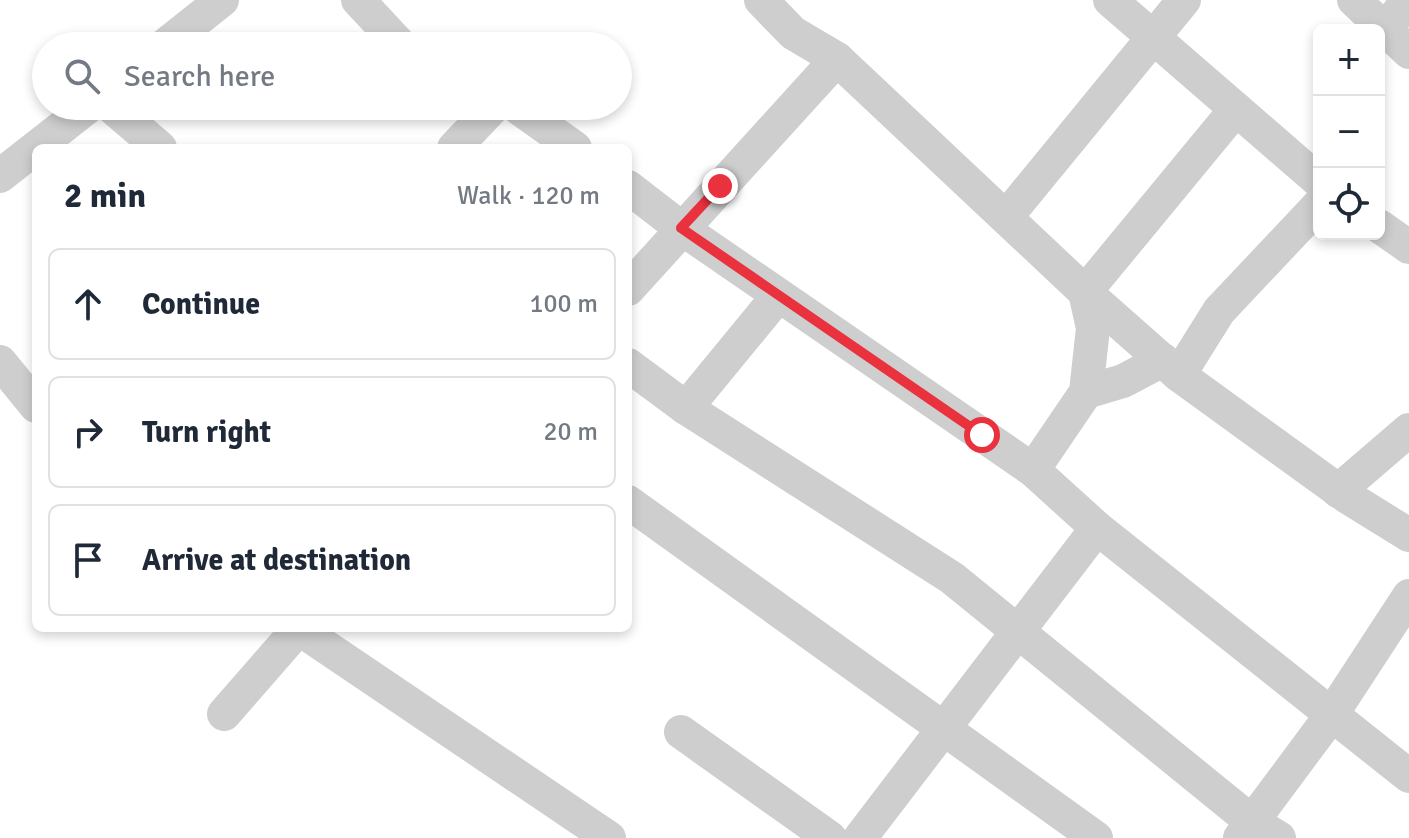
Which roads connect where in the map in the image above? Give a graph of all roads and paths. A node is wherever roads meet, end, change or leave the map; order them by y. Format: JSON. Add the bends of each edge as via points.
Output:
{"nodes":[{"id":1,"x":222,"y":0,"type":"edge"},
{"id":2,"x":358,"y":0,"type":"edge"},
{"id":3,"x":761,"y":0,"type":"edge"},
{"id":4,"x":1110,"y":0,"type":"edge"},
{"id":5,"x":1184,"y":0,"type":"edge"},
{"id":6,"x":1354,"y":0,"type":"edge"},
{"id":7,"x":1408,"y":0,"type":"edge"},
{"id":8,"x":182,"y":32,"type":"edge"},
{"id":9,"x":388,"y":32,"type":"edge"},
{"id":10,"x":1152,"y":38,"type":"junction"},
{"id":11,"x":1397,"y":41,"type":"edge"},
{"id":12,"x":837,"y":59,"type":"junction"},
{"id":13,"x":1236,"y":109,"type":"junction"},
{"id":14,"x":71,"y":120,"type":"edge"},
{"id":15,"x":127,"y":120,"type":"edge"},
{"id":16,"x":481,"y":120,"type":"edge"},
{"id":17,"x":536,"y":120,"type":"edge"},
{"id":18,"x":41,"y":144,"type":"edge"},
{"id":19,"x":155,"y":144,"type":"edge"},
{"id":20,"x":458,"y":144,"type":"edge"},
{"id":21,"x":569,"y":144,"type":"edge"},
{"id":22,"x":32,"y":151,"type":"edge"},
{"id":23,"x":0,"y":176,"type":"edge"},
{"id":24,"x":1313,"y":176,"type":"edge"},
{"id":25,"x":632,"y":190,"type":"edge"},
{"id":26,"x":1313,"y":211,"type":"edge"},
{"id":27,"x":1007,"y":216,"type":"junction"},
{"id":28,"x":681,"y":228,"type":"junction"},
{"id":29,"x":1385,"y":230,"type":"edge"},
{"id":30,"x":1409,"y":247,"type":"edge"},
{"id":31,"x":632,"y":284,"type":"edge"},
{"id":32,"x":1085,"y":292,"type":"junction"},
{"id":33,"x":778,"y":296,"type":"junction"},
{"id":34,"x":0,"y":362,"type":"edge"},
{"id":35,"x":1171,"y":367,"type":"junction"},
{"id":36,"x":632,"y":368,"type":"edge"},
{"id":37,"x":1086,"y":392,"type":"junction"},
{"id":38,"x":32,"y":401,"type":"edge"},
{"id":39,"x":686,"y":408,"type":"junction"},
{"id":40,"x":1409,"y":430,"type":"edge"},
{"id":41,"x":1033,"y":470,"type":"junction"},
{"id":42,"x":1338,"y":491,"type":"junction"},
{"id":43,"x":632,"y":505,"type":"edge"},
{"id":44,"x":1097,"y":528,"type":"junction"},
{"id":45,"x":1409,"y":535,"type":"edge"},
{"id":46,"x":1409,"y":596,"type":"edge"},
{"id":47,"x":296,"y":632,"type":"edge"},
{"id":48,"x":305,"y":632,"type":"edge"},
{"id":49,"x":1018,"y":632,"type":"junction"},
{"id":50,"x":224,"y":714,"type":"dead end"},
{"id":51,"x":1330,"y":717,"type":"junction"},
{"id":52,"x":944,"y":729,"type":"junction"},
{"id":53,"x":681,"y":732,"type":"dead end"},
{"id":54,"x":1409,"y":776,"type":"edge"},
{"id":55,"x":1257,"y":832,"type":"edge"},
{"id":56,"x":609,"y":838,"type":"edge"},
{"id":57,"x":830,"y":838,"type":"edge"},
{"id":58,"x":860,"y":838,"type":"edge"},
{"id":59,"x":1096,"y":838,"type":"edge"}],
"edges":[{"from":1,"to":8,"type":"street"},
{"from":2,"to":9,"type":"street"},
{"from":3,"to":12,"type":"street","via":[[793,33]]},
{"from":4,"to":10,"type":"street"},
{"from":5,"to":10,"type":"street"},
{"from":6,"to":11,"type":"street"},
{"from":7,"to":11,"type":"street"},
{"from":10,"to":13,"type":"street"},
{"from":10,"to":27,"type":"street"},
{"from":12,"to":27,"type":"street"},
{"from":12,"to":28,"type":"street"},
{"from":13,"to":24,"type":"street"},
{"from":13,"to":32,"type":"street"},
{"from":14,"to":18,"type":"street"},
{"from":15,"to":19,"type":"street"},
{"from":16,"to":20,"type":"street"},
{"from":17,"to":21,"type":"street"},
{"from":22,"to":23,"type":"street"},
{"from":25,"to":28,"type":"street"},
{"from":26,"to":35,"type":"street"},
{"from":27,"to":32,"type":"street"},
{"from":28,"to":31,"type":"street"},
{"from":28,"to":33,"type":"street"},
{"from":29,"to":30,"type":"street"},
{"from":32,"to":35,"type":"street"},
{"from":32,"to":37,"type":"street","via":[[1093,328]]},
{"from":33,"to":39,"type":"street"},
{"from":33,"to":41,"type":"street"},
{"from":34,"to":38,"type":"street"},
{"from":35,"to":37,"type":"street"},
{"from":35,"to":42,"type":"street"},
{"from":36,"to":39,"type":"street"},
{"from":37,"to":41,"type":"street"},
{"from":39,"to":49,"type":"street","via":[[919,555]]},
{"from":40,"to":42,"type":"street"},
{"from":41,"to":44,"type":"street"},
{"from":42,"to":45,"type":"street"},
{"from":43,"to":52,"type":"street"},
{"from":44,"to":49,"type":"street"},
{"from":44,"to":51,"type":"street"},
{"from":46,"to":51,"type":"street"},
{"from":47,"to":50,"type":"street"},
{"from":48,"to":56,"type":"street"},
{"from":49,"to":52,"type":"street"},
{"from":49,"to":55,"type":"street"},
{"from":51,"to":54,"type":"street"},
{"from":51,"to":55,"type":"street"},
{"from":52,"to":58,"type":"street"},
{"from":52,"to":59,"type":"street"},
{"from":53,"to":57,"type":"street"}]}
